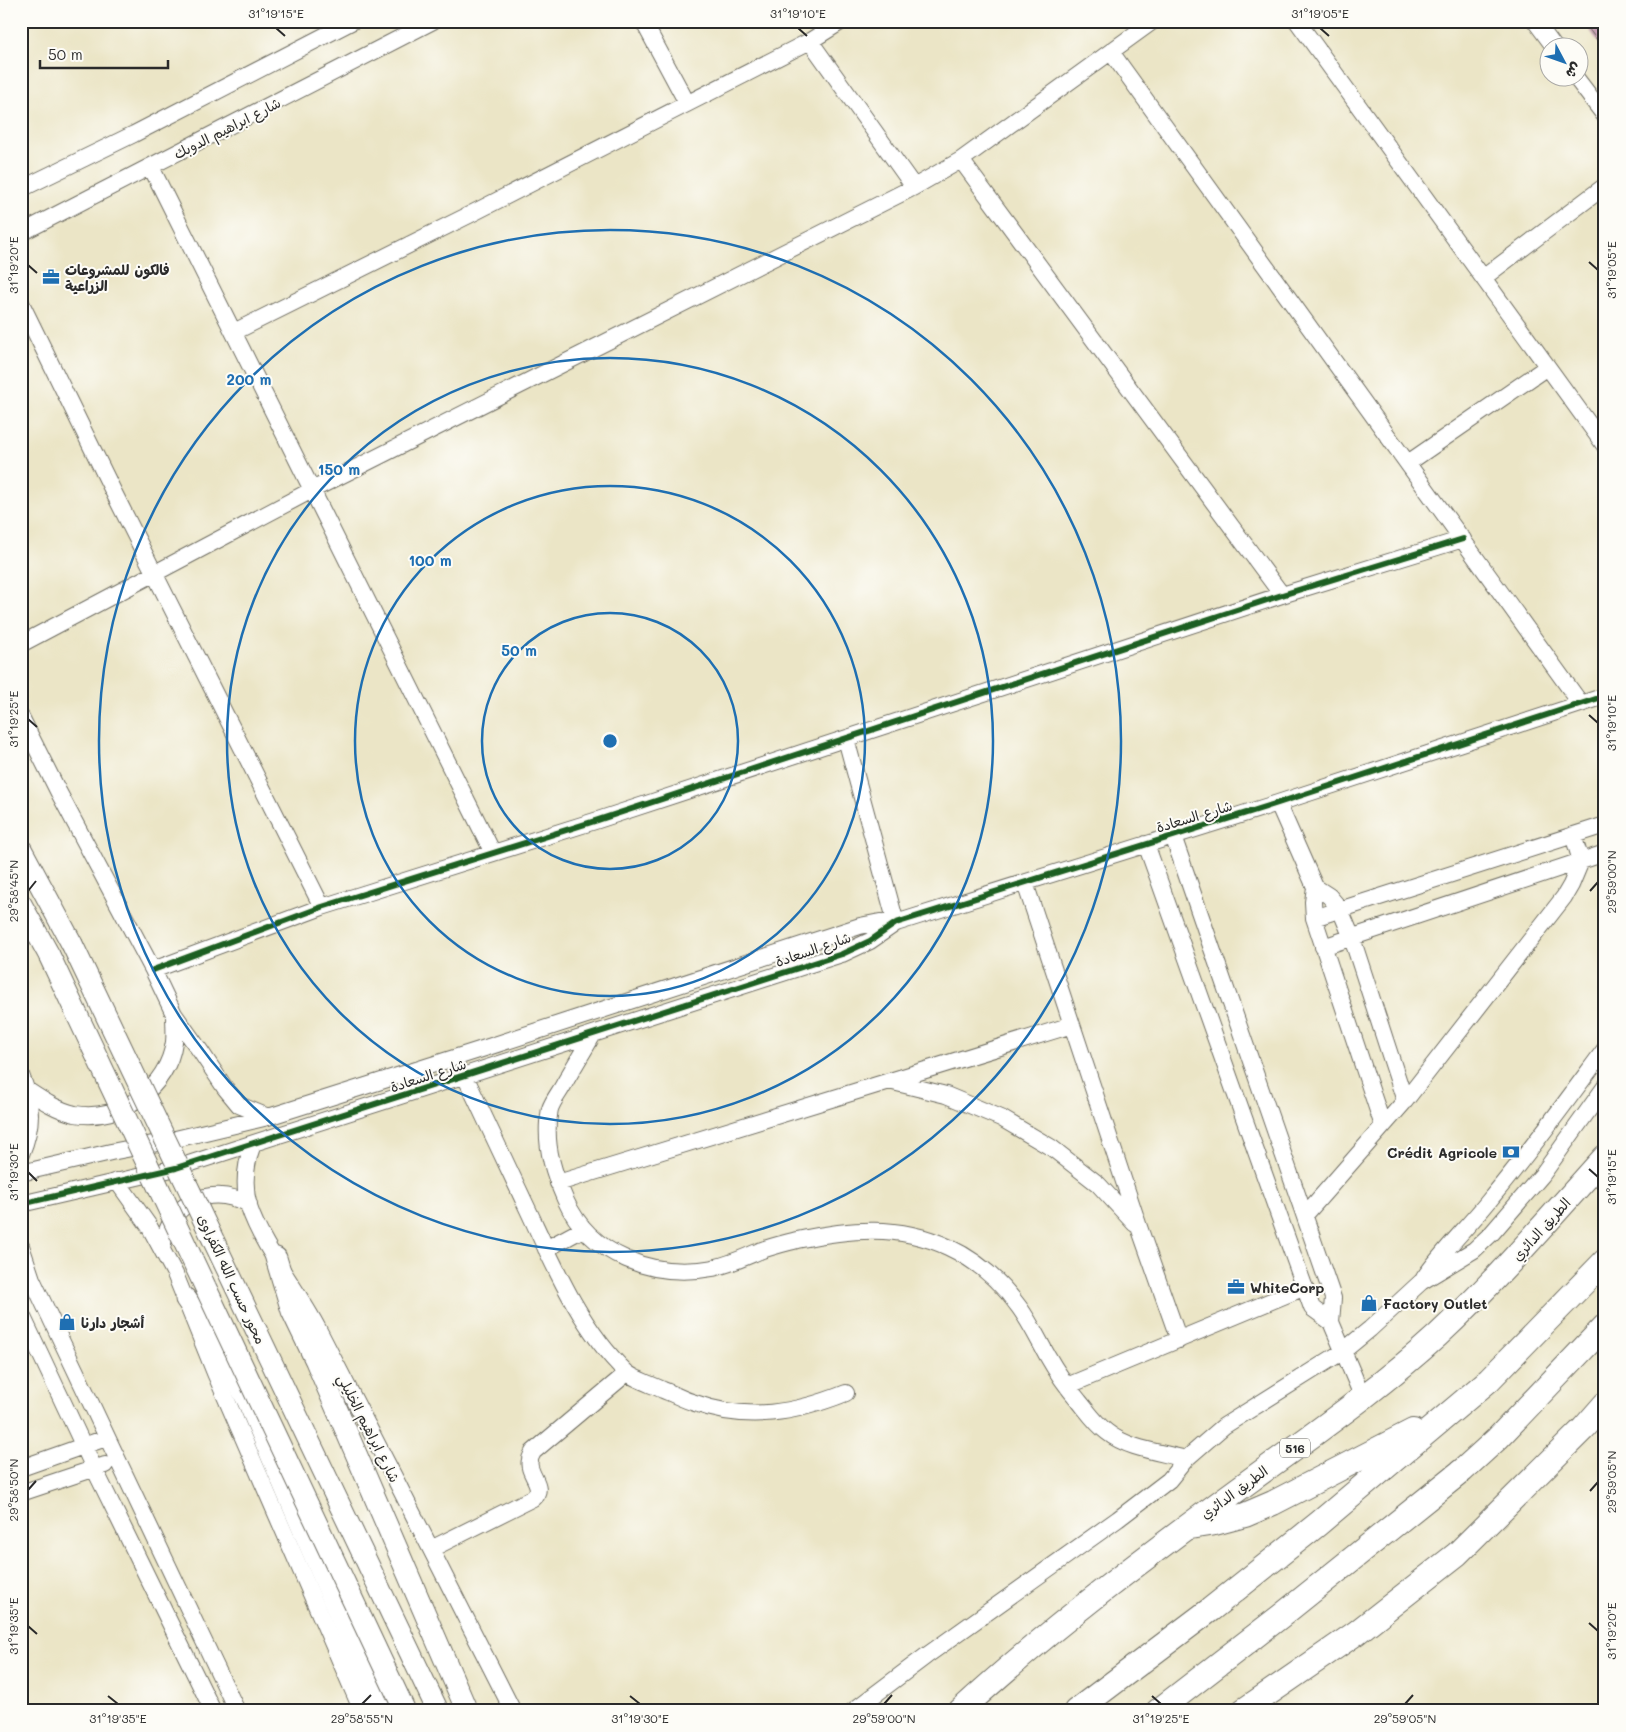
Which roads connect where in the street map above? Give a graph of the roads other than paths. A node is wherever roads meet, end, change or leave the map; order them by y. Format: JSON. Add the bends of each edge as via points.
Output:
{"nodes":[{"id":1,"x":353,"y":21,"type":"edge"},
{"id":2,"x":433,"y":21,"type":"edge"},
{"id":3,"x":643,"y":21,"type":"edge"},
{"id":4,"x":842,"y":21,"type":"edge"},
{"id":5,"x":1153,"y":21,"type":"edge"},
{"id":6,"x":1297,"y":21,"type":"edge"},
{"id":7,"x":1536,"y":21,"type":"edge"},
{"id":8,"x":1548,"y":38,"type":"edge"},
{"id":9,"x":810,"y":41,"type":"junction"},
{"id":10,"x":1111,"y":52,"type":"junction"},
{"id":11,"x":1584,"y":88,"type":"edge"},
{"id":12,"x":687,"y":103,"type":"junction"},
{"id":13,"x":1605,"y":116,"type":"edge"},
{"id":14,"x":961,"y":160,"type":"junction"},
{"id":15,"x":151,"y":167,"type":"junction"},
{"id":16,"x":1605,"y":186,"type":"edge"},
{"id":17,"x":914,"y":188,"type":"junction"},
{"id":18,"x":21,"y":189,"type":"edge"},
{"id":19,"x":21,"y":233,"type":"edge"},
{"id":20,"x":1483,"y":278,"type":"junction"},
{"id":21,"x":21,"y":303,"type":"edge"},
{"id":22,"x":234,"y":332,"type":"junction"},
{"id":23,"x":1548,"y":367,"type":"junction"},
{"id":24,"x":1605,"y":446,"type":"edge"},
{"id":25,"x":1408,"y":463,"type":"junction"},
{"id":26,"x":312,"y":490,"type":"junction"},
{"id":27,"x":1463,"y":539,"type":"junction"},
{"id":28,"x":154,"y":573,"type":"junction"},
{"id":29,"x":1282,"y":595,"type":"junction"},
{"id":30,"x":21,"y":644,"type":"edge"},
{"id":31,"x":1605,"y":696,"type":"edge"},
{"id":32,"x":1581,"y":704,"type":"junction"},
{"id":33,"x":21,"y":717,"type":"edge"},
{"id":34,"x":846,"y":739,"type":"junction"},
{"id":35,"x":1278,"y":803,"type":"junction"},
{"id":36,"x":1605,"y":825,"type":"edge"},
{"id":37,"x":1573,"y":835,"type":"junction"},
{"id":38,"x":1173,"y":836,"type":"junction"},
{"id":39,"x":1146,"y":844,"type":"junction"},
{"id":40,"x":21,"y":849,"type":"edge"},
{"id":41,"x":494,"y":853,"type":"junction"},
{"id":42,"x":1605,"y":853,"type":"edge"},
{"id":43,"x":1581,"y":861,"type":"junction"},
{"id":44,"x":1025,"y":883,"type":"junction"},
{"id":45,"x":1315,"y":887,"type":"junction"},
{"id":46,"x":21,"y":904,"type":"edge"},
{"id":47,"x":322,"y":907,"type":"junction"},
{"id":48,"x":1340,"y":909,"type":"junction"},
{"id":49,"x":1314,"y":918,"type":"junction"},
{"id":50,"x":896,"y":923,"type":"junction"},
{"id":51,"x":1352,"y":938,"type":"junction"},
{"id":52,"x":1323,"y":947,"type":"junction"},
{"id":53,"x":153,"y":970,"type":"junction"},
{"id":54,"x":174,"y":1014,"type":"junction"},
{"id":55,"x":1072,"y":1025,"type":"junction"},
{"id":56,"x":592,"y":1036,"type":"junction"},
{"id":57,"x":1605,"y":1049,"type":"edge"},
{"id":58,"x":465,"y":1076,"type":"junction"},
{"id":59,"x":889,"y":1081,"type":"junction"},
{"id":60,"x":24,"y":1082,"type":"edge"},
{"id":61,"x":1605,"y":1087,"type":"edge"},
{"id":62,"x":1405,"y":1101,"type":"junction"},
{"id":63,"x":268,"y":1117,"type":"junction"},
{"id":64,"x":1383,"y":1126,"type":"junction"},
{"id":65,"x":253,"y":1144,"type":"junction"},
{"id":66,"x":21,"y":1154,"type":"edge"},
{"id":67,"x":1605,"y":1157,"type":"edge"},
{"id":68,"x":21,"y":1173,"type":"edge"},
{"id":69,"x":117,"y":1181,"type":"junction"},
{"id":70,"x":558,"y":1183,"type":"junction"},
{"id":71,"x":21,"y":1204,"type":"edge"},
{"id":72,"x":249,"y":1204,"type":"junction"},
{"id":73,"x":1305,"y":1215,"type":"junction"},
{"id":74,"x":1139,"y":1227,"type":"junction"},
{"id":75,"x":583,"y":1229,"type":"junction"},
{"id":76,"x":21,"y":1246,"type":"edge"},
{"id":77,"x":162,"y":1249,"type":"junction"},
{"id":78,"x":546,"y":1249,"type":"junction"},
{"id":79,"x":276,"y":1258,"type":"junction"},
{"id":80,"x":1605,"y":1261,"type":"edge"},
{"id":81,"x":1421,"y":1282,"type":"junction"},
{"id":82,"x":1304,"y":1287,"type":"junction"},
{"id":83,"x":186,"y":1299,"type":"junction"},
{"id":84,"x":21,"y":1313,"type":"edge"},
{"id":85,"x":1331,"y":1322,"type":"junction"},
{"id":86,"x":1605,"y":1326,"type":"edge"},
{"id":87,"x":1179,"y":1340,"type":"junction"},
{"id":88,"x":1342,"y":1352,"type":"junction"},
{"id":89,"x":627,"y":1373,"type":"junction"},
{"id":90,"x":1067,"y":1386,"type":"junction"},
{"id":91,"x":846,"y":1393,"type":"dead end"},
{"id":92,"x":1363,"y":1398,"type":"junction"},
{"id":93,"x":1605,"y":1404,"type":"edge"},
{"id":94,"x":1450,"y":1412,"type":"junction"},
{"id":95,"x":1594,"y":1424,"type":"edge"},
{"id":96,"x":106,"y":1438,"type":"junction"},
{"id":97,"x":84,"y":1446,"type":"junction"},
{"id":98,"x":1186,"y":1459,"type":"junction"},
{"id":99,"x":117,"y":1461,"type":"junction"},
{"id":100,"x":21,"y":1468,"type":"edge"},
{"id":101,"x":94,"y":1468,"type":"junction"},
{"id":102,"x":21,"y":1493,"type":"edge"},
{"id":103,"x":1185,"y":1528,"type":"junction"},
{"id":104,"x":431,"y":1549,"type":"junction"},
{"id":105,"x":213,"y":1711,"type":"edge"},
{"id":106,"x":236,"y":1711,"type":"edge"},
{"id":107,"x":362,"y":1711,"type":"edge"},
{"id":108,"x":381,"y":1711,"type":"edge"},
{"id":109,"x":405,"y":1711,"type":"edge"},
{"id":110,"x":438,"y":1711,"type":"edge"},
{"id":111,"x":467,"y":1711,"type":"edge"},
{"id":112,"x":512,"y":1711,"type":"edge"},
{"id":113,"x":853,"y":1711,"type":"edge"},
{"id":114,"x":960,"y":1711,"type":"edge"},
{"id":115,"x":1076,"y":1711,"type":"edge"},
{"id":116,"x":1158,"y":1711,"type":"edge"},
{"id":117,"x":1243,"y":1711,"type":"edge"}],
"edges":[{"from":1,"to":18,"type":"street"},
{"from":2,"to":15,"type":"street","name":"شارع ابراهيم الدوبك"},
{"from":3,"to":12,"type":"street"},
{"from":4,"to":9,"type":"street"},
{"from":5,"to":10,"type":"street"},
{"from":6,"to":20,"type":"street"},
{"from":7,"to":8,"type":"street"},
{"from":9,"to":12,"type":"street"},
{"from":9,"to":17,"type":"street"},
{"from":10,"to":14,"type":"street"},
{"from":10,"to":25,"type":"street"},
{"from":11,"to":13,"type":"street"},
{"from":12,"to":22,"type":"street"},
{"from":14,"to":17,"type":"street"},
{"from":14,"to":29,"type":"street"},
{"from":15,"to":19,"type":"street","name":"شارع ابراهيم الدوبك"},
{"from":15,"to":22,"type":"street"},
{"from":16,"to":20,"type":"street"},
{"from":17,"to":26,"type":"street"},
{"from":20,"to":23,"type":"street"},
{"from":21,"to":28,"type":"street"},
{"from":22,"to":26,"type":"street"},
{"from":23,"to":24,"type":"street"},
{"from":23,"to":25,"type":"street"},
{"from":25,"to":27,"type":"street"},
{"from":26,"to":28,"type":"street"},
{"from":26,"to":41,"type":"street"},
{"from":27,"to":29,"type":"street"},
{"from":27,"to":32,"type":"street"},
{"from":28,"to":30,"type":"street"},
{"from":28,"to":47,"type":"street"},
{"from":29,"to":34,"type":"street"},
{"from":31,"to":32,"type":"street","name":"شارع السعادة"},
{"from":32,"to":35,"type":"street","name":"شارع السعادة"},
{"from":33,"to":53,"type":"street"},
{"from":34,"to":41,"type":"street"},
{"from":34,"to":50,"type":"street"},
{"from":35,"to":38,"type":"street","name":"شارع السعادة"},
{"from":35,"to":45,"type":"street"},
{"from":36,"to":37,"type":"street"},
{"from":37,"to":43,"type":"street"},
{"from":37,"to":48,"type":"street"},
{"from":38,"to":39,"type":"street","name":"شارع السعادة"},
{"from":38,"to":73,"type":"street"},
{"from":39,"to":44,"type":"street","name":"شارع السعادة"},
{"from":39,"to":82,"type":"street"},
{"from":40,"to":110,"type":"main road","name":"محور حسب الله الكفراوى","bridge":true,"via":[[72,944]]},
{"from":41,"to":47,"type":"street"},
{"from":42,"to":43,"type":"street"},
{"from":43,"to":51,"type":"street"},
{"from":43,"to":62,"type":"street","via":[[1564,897]]},
{"from":44,"to":50,"type":"street","name":"شارع السعادة"},
{"from":44,"to":55,"type":"street"},
{"from":45,"to":48,"type":"street"},
{"from":45,"to":49,"type":"street"},
{"from":46,"to":109,"type":"main road","name":"محور حسب الله الكفراوى","bridge":true,"via":[[49,955]]},
{"from":47,"to":53,"type":"street"},
{"from":48,"to":49,"type":"street"},
{"from":48,"to":51,"type":"street"},
{"from":49,"to":52,"type":"street"},
{"from":50,"to":56,"type":"street","name":"شارع السعادة","via":[[870,941],[842,954]]},
{"from":50,"to":63,"type":"street","name":"شارع السعادة","via":[[860,926]]},
{"from":51,"to":52,"type":"street"},
{"from":51,"to":62,"type":"street"},
{"from":52,"to":64,"type":"street"},
{"from":53,"to":54,"type":"street"},
{"from":54,"to":60,"type":"street","via":[[174,1042],[166,1067],[150,1089],[128,1106],[103,1114],[76,1114],[50,1106]]},
{"from":54,"to":63,"type":"street","via":[[239,1105]]},
{"from":55,"to":59,"type":"street"},
{"from":55,"to":74,"type":"street"},
{"from":56,"to":58,"type":"street","name":"شارع السعادة"},
{"from":56,"to":70,"type":"street","via":[[550,1110],[548,1143]]},
{"from":57,"to":81,"type":"street","via":[[1522,1161],[1436,1260]]},
{"from":58,"to":65,"type":"street","name":"شارع السعادة"},
{"from":58,"to":78,"type":"street"},
{"from":59,"to":70,"type":"street"},
{"from":59,"to":74,"type":"street","via":[[946,1095],[1010,1123],[1052,1148],[1098,1184]]},
{"from":60,"to":66,"type":"street","via":[[31,1113],[29,1136]]},
{"from":61,"to":81,"type":"street","via":[[1542,1175],[1492,1234],[1474,1250]]},
{"from":62,"to":64,"type":"street"},
{"from":63,"to":68,"type":"street","name":"شارع السعادة"},
{"from":64,"to":73,"type":"street"},
{"from":65,"to":69,"type":"street","name":"شارع السعادة","via":[[176,1168]]},
{"from":65,"to":72,"type":"street","name":"شارع ابراهيم الخليلي","via":[[244,1176]]},
{"from":67,"to":92,"type":"highway","name":"الطريق الدائري","number":"516","via":[[1493,1281],[1437,1336]]},
{"from":69,"to":71,"type":"street","name":"شارع السعادة"},
{"from":69,"to":77,"type":"street"},
{"from":70,"to":75,"type":"street","via":[[570,1211]]},
{"from":72,"to":77,"type":"street","via":[[215,1195],[192,1201],[167,1226]]},
{"from":72,"to":79,"type":"street","name":"شارع ابراهيم الخليلي"},
{"from":73,"to":85,"type":"street","via":[[1333,1298]]},
{"from":74,"to":87,"type":"street"},
{"from":75,"to":78,"type":"street"},
{"from":75,"to":90,"type":"street","via":[[617,1255],[644,1265],[673,1270],[713,1268],[795,1241],[862,1230],[884,1230],[929,1240],[970,1259],[1004,1289]]},
{"from":76,"to":96,"type":"street","via":[[32,1279]]},
{"from":77,"to":83,"type":"street"},
{"from":78,"to":89,"type":"street","via":[[581,1316]]},
{"from":79,"to":104,"type":"street","name":"شارع ابراهيم الخليلي","via":[[318,1328]]},
{"from":79,"to":111,"type":"main road","via":[[292,1311]]},
{"from":80,"to":94,"type":"highway","number":"516","via":[[1489,1380]]},
{"from":81,"to":88,"type":"street"},
{"from":82,"to":85,"type":"street","via":[[1312,1308]]},
{"from":82,"to":87,"type":"street"},
{"from":83,"to":107,"type":"street","via":[[214,1373]]},
{"from":83,"to":108,"type":"main road","via":[[220,1348],[248,1401]]},
{"from":84,"to":97,"type":"street"},
{"from":85,"to":88,"type":"street"},
{"from":86,"to":116,"type":"highway","via":[[1463,1470]]},
{"from":87,"to":90,"type":"street"},
{"from":88,"to":92,"type":"street"},
{"from":88,"to":98,"type":"street","via":[[1224,1426]]},
{"from":89,"to":91,"type":"street","via":[[694,1404],[756,1414],[788,1412]]},
{"from":89,"to":104,"type":"street","via":[[533,1452],[530,1470],[539,1489],[533,1498]]},
{"from":90,"to":98,"type":"street","via":[[1097,1424],[1118,1440]]},
{"from":92,"to":103,"type":"highway","name":"الطريق الدائري","number":"516"},
{"from":93,"to":95,"type":"highway"},
{"from":94,"to":103,"type":"highway","number":"516","via":[[1273,1503],[1238,1517]]},
{"from":94,"to":115,"type":"highway","number":"516","via":[[1318,1524]]},
{"from":95,"to":117,"type":"highway","via":[[1457,1554],[1356,1633]]},
{"from":96,"to":97,"type":"street"},
{"from":96,"to":99,"type":"street"},
{"from":97,"to":100,"type":"street"},
{"from":97,"to":101,"type":"street"},
{"from":98,"to":113,"type":"street","via":[[1169,1480],[1118,1519]]},
{"from":99,"to":101,"type":"street"},
{"from":99,"to":106,"type":"street"},
{"from":101,"to":102,"type":"street"},
{"from":101,"to":105,"type":"street"},
{"from":103,"to":114,"type":"highway","name":"الطريق الدائري","number":"516","via":[[1022,1656]]},
{"from":104,"to":112,"type":"street","name":"شارع ابراهيم الخليلي"}]}
